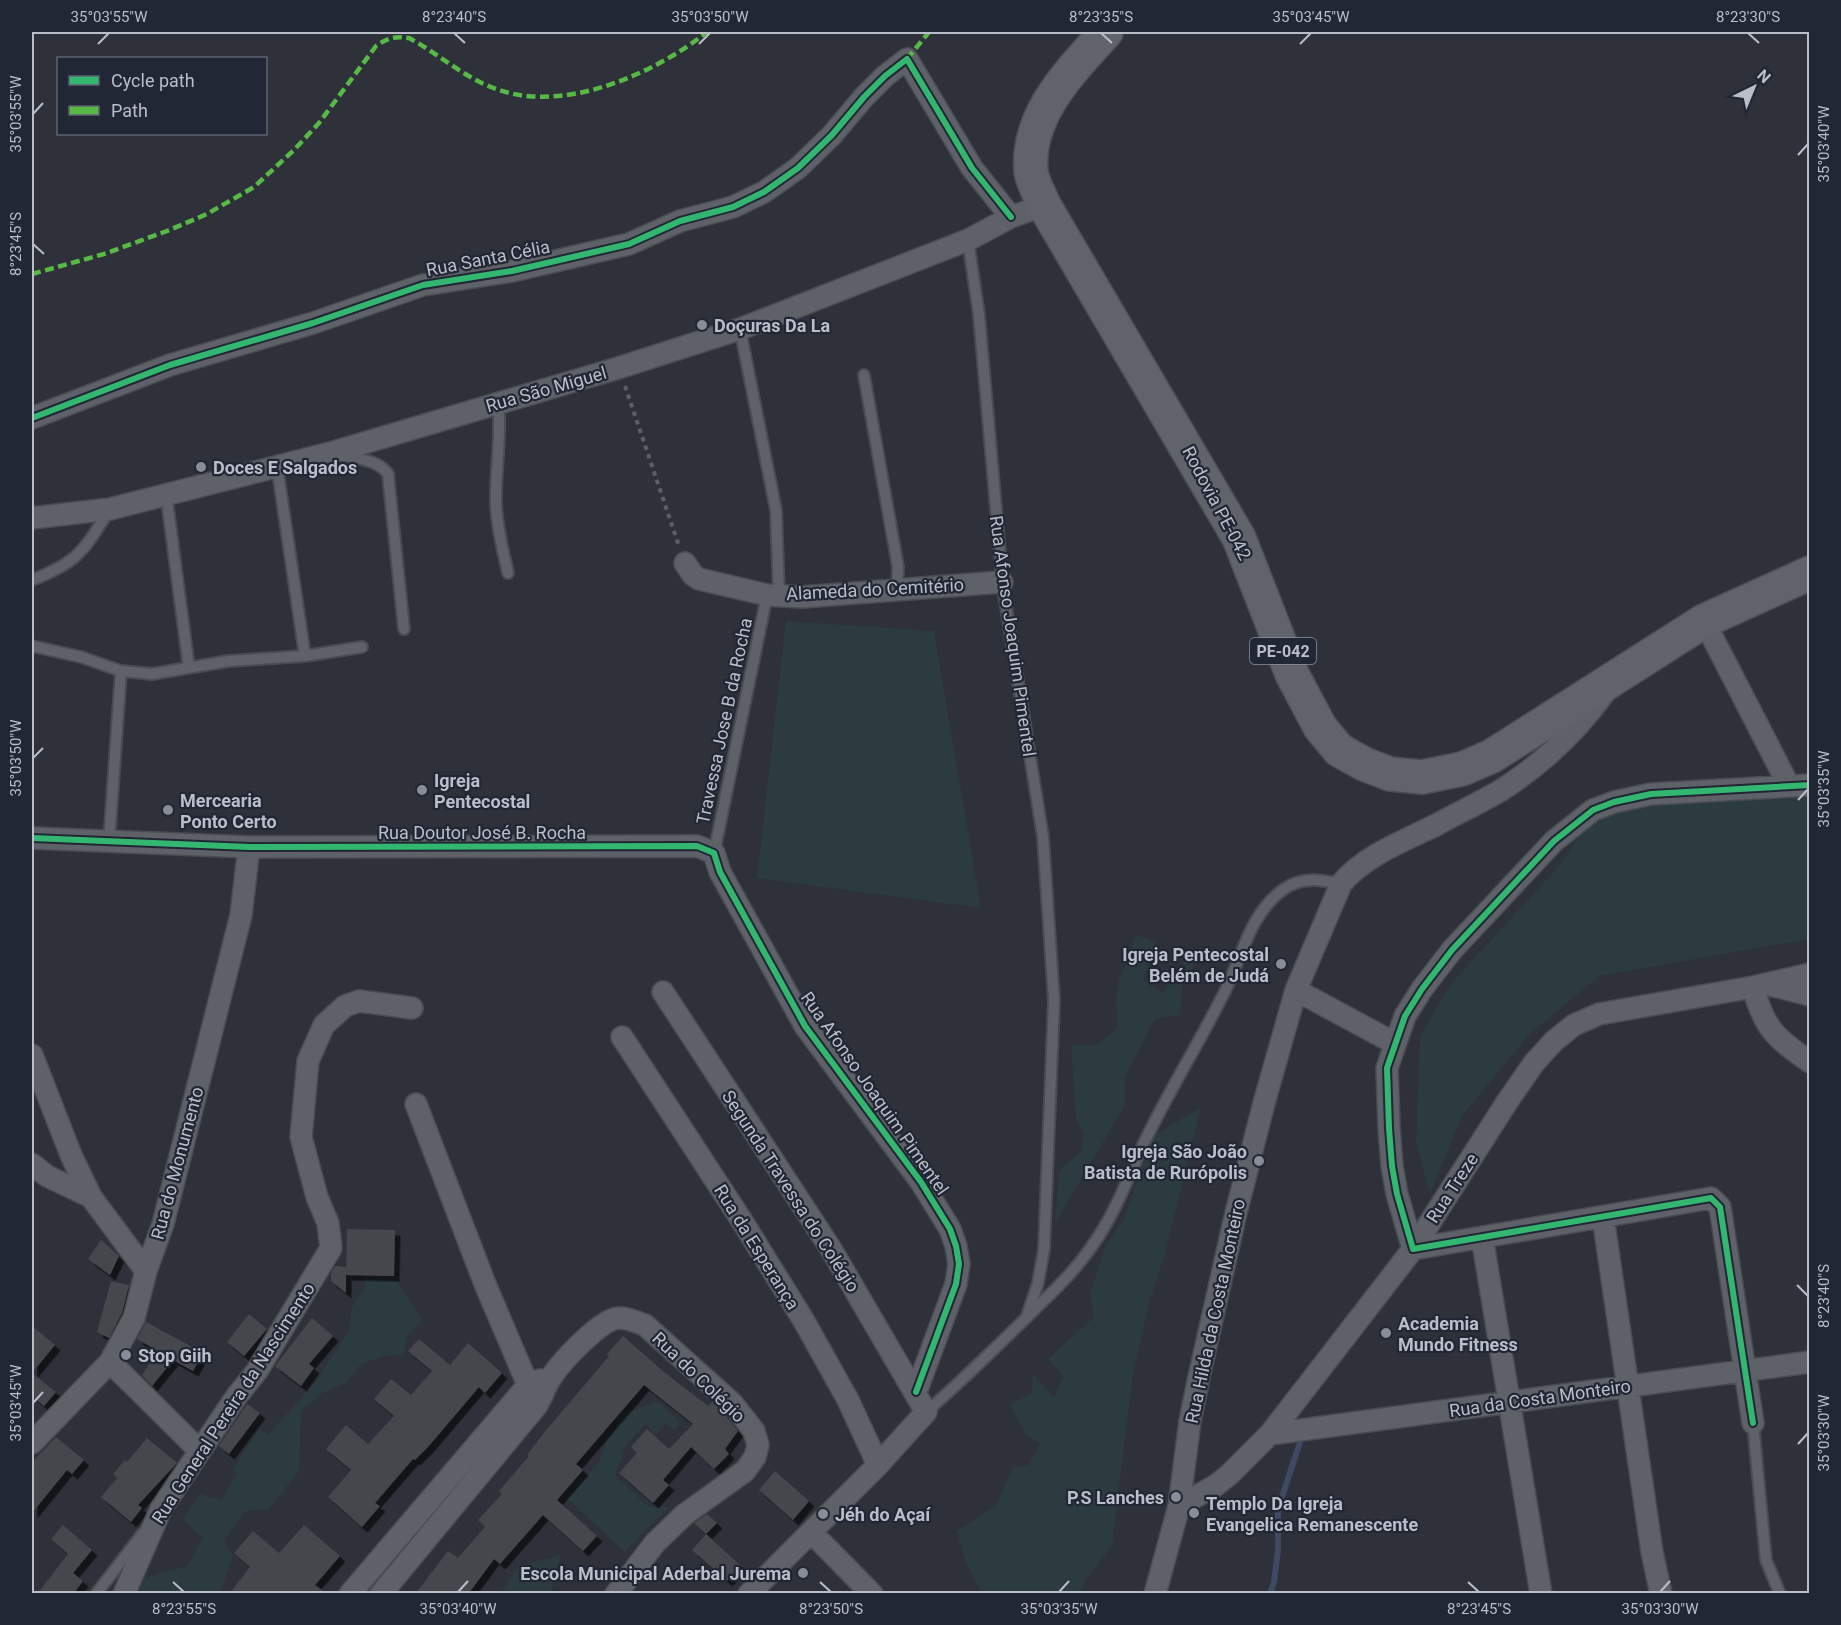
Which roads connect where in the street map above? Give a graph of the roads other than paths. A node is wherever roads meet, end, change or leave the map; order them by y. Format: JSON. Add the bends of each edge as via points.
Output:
{"nodes":[{"id":1,"x":1106,"y":32,"type":"edge"},
{"id":2,"x":1044,"y":205,"type":"junction"},
{"id":3,"x":1011,"y":217,"type":"junction"},
{"id":4,"x":968,"y":240,"type":"junction"},
{"id":5,"x":740,"y":329,"type":"junction"},
{"id":6,"x":864,"y":375,"type":"dead end"},
{"id":7,"x":498,"y":402,"type":"junction"},
{"id":8,"x":32,"y":418,"type":"edge"},
{"id":9,"x":330,"y":453,"type":"junction"},
{"id":10,"x":277,"y":466,"type":"junction"},
{"id":11,"x":166,"y":493,"type":"junction"},
{"id":12,"x":110,"y":509,"type":"junction"},
{"id":13,"x":32,"y":518,"type":"edge"},
{"id":14,"x":685,"y":563,"type":"road end"},
{"id":15,"x":508,"y":573,"type":"dead end"},
{"id":16,"x":1809,"y":573,"type":"edge"},
{"id":17,"x":32,"y":580,"type":"edge"},
{"id":18,"x":1002,"y":582,"type":"junction"},
{"id":19,"x":897,"y":589,"type":"junction"},
{"id":20,"x":773,"y":595,"type":"junction"},
{"id":21,"x":1704,"y":621,"type":"junction"},
{"id":22,"x":404,"y":629,"type":"dead end"},
{"id":23,"x":32,"y":646,"type":"edge"},
{"id":24,"x":362,"y":647,"type":"dead end"},
{"id":25,"x":304,"y":656,"type":"junction"},
{"id":26,"x":189,"y":668,"type":"junction"},
{"id":27,"x":121,"y":671,"type":"junction"},
{"id":28,"x":1614,"y":679,"type":"junction"},
{"id":29,"x":1799,"y":785,"type":"edge"},
{"id":30,"x":32,"y":838,"type":"edge"},
{"id":31,"x":109,"y":842,"type":"junction"},
{"id":32,"x":249,"y":847,"type":"junction"},
{"id":33,"x":714,"y":854,"type":"junction"},
{"id":34,"x":1341,"y":884,"type":"junction"},
{"id":35,"x":1809,"y":974,"type":"edge"},
{"id":36,"x":1758,"y":985,"type":"junction"},
{"id":37,"x":1296,"y":990,"type":"junction"},
{"id":38,"x":663,"y":992,"type":"dead end"},
{"id":39,"x":1809,"y":995,"type":"edge"},
{"id":40,"x":412,"y":1008,"type":"dead end"},
{"id":41,"x":622,"y":1037,"type":"dead end"},
{"id":42,"x":1394,"y":1044,"type":"junction"},
{"id":43,"x":32,"y":1055,"type":"edge"},
{"id":44,"x":1809,"y":1062,"type":"edge"},
{"id":45,"x":416,"y":1104,"type":"dead end"},
{"id":46,"x":32,"y":1164,"type":"edge"},
{"id":47,"x":91,"y":1197,"type":"junction"},
{"id":48,"x":1603,"y":1217,"type":"junction"},
{"id":49,"x":1482,"y":1238,"type":"junction"},
{"id":50,"x":1413,"y":1249,"type":"junction"},
{"id":51,"x":146,"y":1271,"type":"junction"},
{"id":52,"x":1027,"y":1317,"type":"junction"},
{"id":53,"x":110,"y":1362,"type":"junction"},
{"id":54,"x":1809,"y":1362,"type":"edge"},
{"id":55,"x":1745,"y":1371,"type":"junction"},
{"id":56,"x":1628,"y":1386,"type":"junction"},
{"id":57,"x":535,"y":1391,"type":"junction"},
{"id":58,"x":916,"y":1392,"type":"junction"},
{"id":59,"x":1509,"y":1403,"type":"junction"},
{"id":60,"x":926,"y":1413,"type":"junction"},
{"id":61,"x":1753,"y":1423,"type":"joint"},
{"id":62,"x":1270,"y":1434,"type":"junction"},
{"id":63,"x":32,"y":1443,"type":"edge"},
{"id":64,"x":200,"y":1450,"type":"junction"},
{"id":65,"x":878,"y":1465,"type":"junction"},
{"id":66,"x":1179,"y":1506,"type":"junction"},
{"id":67,"x":161,"y":1509,"type":"junction"},
{"id":68,"x":811,"y":1532,"type":"junction"},
{"id":69,"x":96,"y":1593,"type":"edge"},
{"id":70,"x":124,"y":1593,"type":"edge"},
{"id":71,"x":350,"y":1593,"type":"edge"},
{"id":72,"x":381,"y":1593,"type":"edge"},
{"id":73,"x":615,"y":1593,"type":"edge"},
{"id":74,"x":749,"y":1593,"type":"edge"},
{"id":75,"x":872,"y":1593,"type":"edge"},
{"id":76,"x":1155,"y":1593,"type":"edge"},
{"id":77,"x":1541,"y":1593,"type":"edge"},
{"id":78,"x":1660,"y":1593,"type":"edge"},
{"id":79,"x":1780,"y":1593,"type":"edge"}],
"edges":[{"from":1,"to":2,"type":"main road","name":"Rodovia PE-042","number":"PE-042","via":[[1047,104],[1033,141],[1030,172]]},
{"from":2,"to":3,"type":"street","name":"Rua São Miguel"},
{"from":2,"to":28,"type":"main road","name":"Rodovia PE-042","number":"PE-042","via":[[1239,538],[1292,674],[1320,727],[1339,750],[1390,774],[1422,777],[1462,769],[1502,750]]},
{"from":3,"to":4,"type":"street","name":"Rua São Miguel"},
{"from":3,"to":8,"type":"street","name":"Rua Santa Célia","via":[[972,168],[907,59],[885,76],[798,168],[764,192],[733,207],[680,221],[629,244],[512,271],[423,285],[313,323],[170,365]]},
{"from":4,"to":5,"type":"street","name":"Rua São Miguel"},
{"from":4,"to":18,"type":"lane","name":"Rua Afonso Joaquim Pimentel","via":[[979,315]]},
{"from":5,"to":7,"type":"street","name":"Rua São Miguel"},
{"from":5,"to":20,"type":"lane","name":"Travessa Jose B da Rocha","via":[[776,510]]},
{"from":6,"to":19,"type":"lane","via":[[898,567]]},
{"from":7,"to":9,"type":"street","name":"Rua São Miguel"},
{"from":7,"to":15,"type":"lane","via":[[496,507]]},
{"from":9,"to":10,"type":"street","name":"Rua São Miguel"},
{"from":9,"to":22,"type":"lane","via":[[375,463],[388,474]]},
{"from":10,"to":11,"type":"street","name":"Rua São Miguel"},
{"from":10,"to":25,"type":"lane"},
{"from":11,"to":12,"type":"street","name":"Rua São Miguel"},
{"from":11,"to":26,"type":"lane"},
{"from":12,"to":13,"type":"street","name":"Rua São Miguel"},
{"from":12,"to":17,"type":"lane","via":[[72,561]]},
{"from":14,"to":20,"type":"street","name":"Alameda do Cemitério","via":[[699,579]]},
{"from":16,"to":21,"type":"main road","name":"Rodovia PE-042","number":"PE-042"},
{"from":18,"to":19,"type":"street","name":"Alameda do Cemitério"},
{"from":18,"to":52,"type":"lane","name":"Rua Afonso Joaquim Pimentel","via":[[1043,837],[1054,1000],[1044,1249]]},
{"from":19,"to":20,"type":"street","name":"Alameda do Cemitério","via":[[802,597]]},
{"from":20,"to":33,"type":"lane","name":"Travessa Jose B da Rocha"},
{"from":21,"to":28,"type":"main road","name":"Rodovia PE-042","number":"PE-042"},
{"from":21,"to":29,"type":"street"},
{"from":23,"to":27,"type":"lane"},
{"from":24,"to":25,"type":"lane"},
{"from":25,"to":26,"type":"lane"},
{"from":26,"to":27,"type":"lane","via":[[152,674]]},
{"from":27,"to":31,"type":"lane"},
{"from":28,"to":34,"type":"street","name":"Rua Hilda da Costa Monteiro","via":[[1587,717],[1529,771],[1501,790],[1375,856]]},
{"from":29,"to":42,"type":"street","via":[[1651,794],[1593,810],[1554,841],[1452,951],[1405,1016]]},
{"from":30,"to":31,"type":"street","name":"Rua Doutor José B. Rocha"},
{"from":31,"to":32,"type":"street","name":"Rua Doutor José B. Rocha"},
{"from":32,"to":33,"type":"street","name":"Rua Doutor José B. Rocha","via":[[697,846]]},
{"from":32,"to":51,"type":"street","name":"Rua do Monumento","via":[[241,915],[163,1224]]},
{"from":33,"to":58,"type":"street","name":"Rua Afonso Joaquim Pimentel","via":[[720,872],[805,1026],[921,1182],[950,1229],[959,1264],[956,1284]]},
{"from":34,"to":37,"type":"street","name":"Rua Hilda da Costa Monteiro"},
{"from":34,"to":52,"type":"lane","via":[[1318,880],[1294,883],[1276,895],[1258,916],[1226,989],[1143,1144],[1107,1223],[1060,1286]]},
{"from":35,"to":36,"type":"street","name":"Rua Treze"},
{"from":36,"to":39,"type":"street"},
{"from":36,"to":44,"type":"street","via":[[1760,1013],[1769,1028]]},
{"from":36,"to":50,"type":"street","name":"Rua Treze","via":[[1599,1014],[1574,1025],[1534,1063]]},
{"from":37,"to":42,"type":"street"},
{"from":37,"to":66,"type":"street","name":"Rua Hilda da Costa Monteiro","via":[[1229,1240],[1192,1410]]},
{"from":38,"to":58,"type":"street","name":"Segunda Travessa do Colégio","via":[[831,1249]]},
{"from":40,"to":64,"type":"street","name":"Rua General Pereira da Nascimento","via":[[359,1001],[345,1006],[324,1025],[308,1061],[301,1137],[328,1223],[331,1248],[257,1371]]},
{"from":41,"to":65,"type":"street","name":"Rua da Esperança","via":[[804,1321],[848,1400]]},
{"from":42,"to":50,"type":"street","via":[[1387,1068],[1389,1128],[1397,1194]]},
{"from":43,"to":47,"type":"street"},
{"from":45,"to":57,"type":"street","via":[[485,1284]]},
{"from":46,"to":47,"type":"street","via":[[47,1176]]},
{"from":47,"to":51,"type":"street"},
{"from":48,"to":49,"type":"street"},
{"from":48,"to":55,"type":"street","via":[[1711,1198],[1718,1203]]},
{"from":48,"to":56,"type":"street"},
{"from":49,"to":50,"type":"street"},
{"from":49,"to":59,"type":"street"},
{"from":50,"to":62,"type":"street","name":"Rua Treze"},
{"from":51,"to":53,"type":"street","name":"Rua do Monumento","via":[[134,1318]]},
{"from":52,"to":60,"type":"lane"},
{"from":53,"to":63,"type":"street","name":"Rua do Monumento"},
{"from":53,"to":64,"type":"street"},
{"from":54,"to":55,"type":"street","name":"Rua da Costa Monteiro"},
{"from":55,"to":56,"type":"street","name":"Rua da Costa Monteiro"},
{"from":55,"to":61,"type":"street"},
{"from":56,"to":59,"type":"street","name":"Rua da Costa Monteiro"},
{"from":56,"to":78,"type":"street"},
{"from":57,"to":71,"type":"street"},
{"from":57,"to":72,"type":"street","via":[[537,1405]]},
{"from":57,"to":73,"type":"street","name":"Rua do Colégio","via":[[603,1323],[629,1319],[645,1325],[732,1403],[754,1431],[758,1445],[745,1471],[684,1515]]},
{"from":58,"to":60,"type":"street"},
{"from":59,"to":62,"type":"street","name":"Rua da Costa Monteiro"},
{"from":59,"to":77,"type":"street"},
{"from":60,"to":65,"type":"street"},
{"from":61,"to":79,"type":"lane","via":[[1766,1560]]},
{"from":62,"to":66,"type":"street","name":"Rua Treze","via":[[1215,1486]]},
{"from":64,"to":67,"type":"street","name":"Rua General Pereira da Nascimento"},
{"from":65,"to":68,"type":"street"},
{"from":66,"to":76,"type":"street","name":"Rua Hilda da Costa Monteiro"},
{"from":67,"to":69,"type":"lane"},
{"from":67,"to":70,"type":"street","name":"Rua General Pereira da Nascimento"},
{"from":68,"to":74,"type":"street"},
{"from":68,"to":75,"type":"street"}]}
